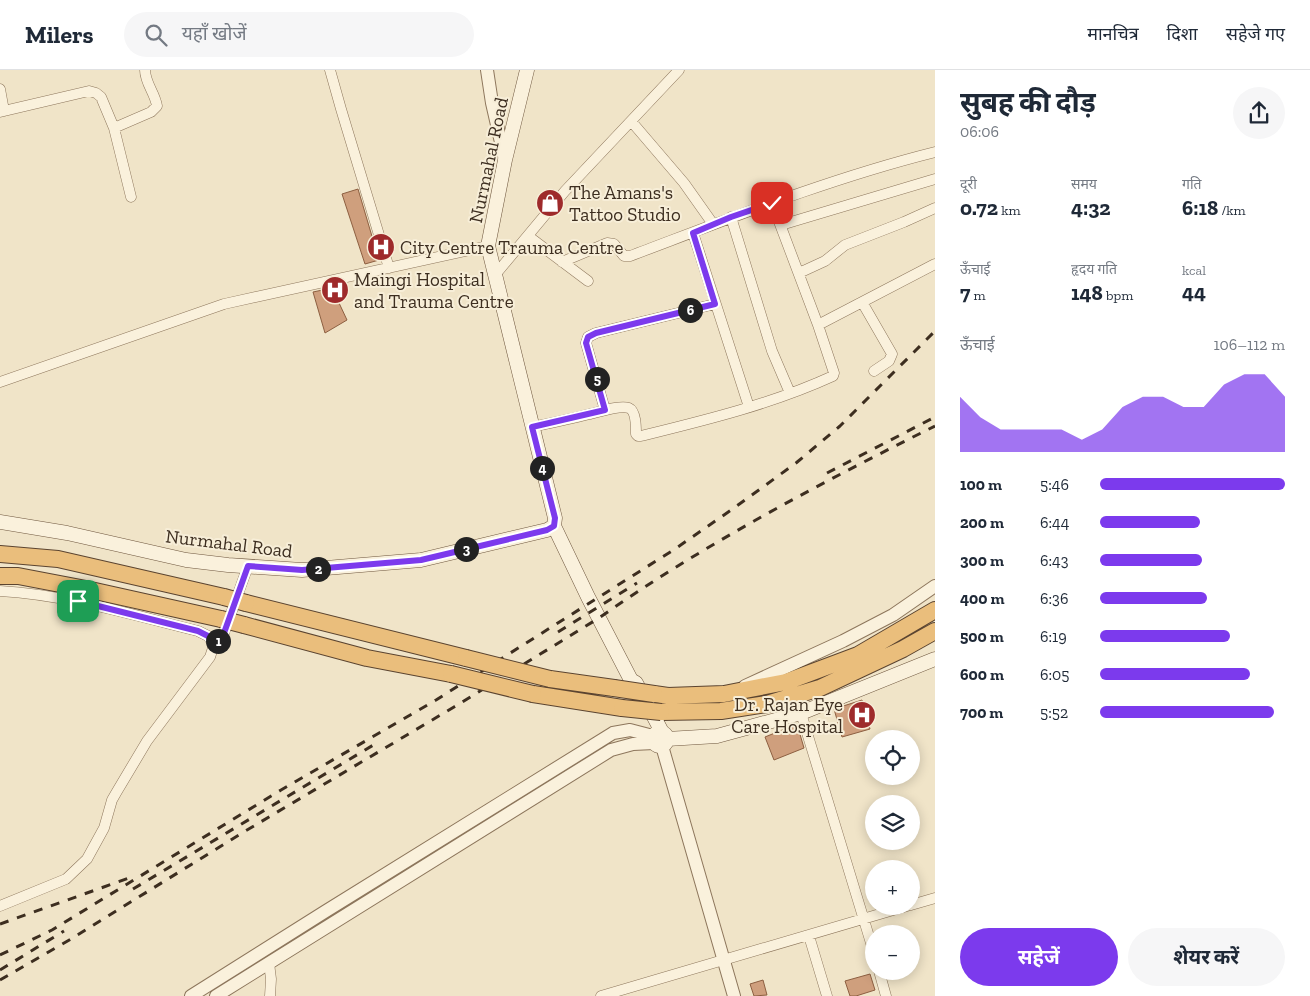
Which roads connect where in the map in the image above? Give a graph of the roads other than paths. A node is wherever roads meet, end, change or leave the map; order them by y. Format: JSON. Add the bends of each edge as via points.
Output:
{"nodes":[{"id":1,"x":145,"y":70,"type":"edge"},
{"id":2,"x":330,"y":70,"type":"edge"},
{"id":3,"x":487,"y":70,"type":"edge"},
{"id":4,"x":527,"y":70,"type":"edge"},
{"id":5,"x":679,"y":70,"type":"edge"},
{"id":6,"x":0,"y":89,"type":"edge"},
{"id":7,"x":2,"y":112,"type":"edge"},
{"id":8,"x":631,"y":121,"type":"junction"},
{"id":9,"x":114,"y":128,"type":"junction"},
{"id":10,"x":935,"y":152,"type":"edge"},
{"id":11,"x":505,"y":160,"type":"junction"},
{"id":12,"x":935,"y":178,"type":"edge"},
{"id":13,"x":131,"y":197,"type":"dead end"},
{"id":14,"x":772,"y":203,"type":"junction"},
{"id":15,"x":935,"y":208,"type":"edge"},
{"id":16,"x":731,"y":217,"type":"junction"},
{"id":17,"x":713,"y":224,"type":"junction"},
{"id":18,"x":781,"y":226,"type":"junction"},
{"id":19,"x":693,"y":233,"type":"junction"},
{"id":20,"x":528,"y":236,"type":"junction"},
{"id":21,"x":488,"y":246,"type":"junction"},
{"id":22,"x":562,"y":262,"type":"junction"},
{"id":23,"x":935,"y":264,"type":"edge"},
{"id":24,"x":389,"y":268,"type":"junction"},
{"id":25,"x":799,"y":273,"type":"junction"},
{"id":26,"x":495,"y":276,"type":"junction"},
{"id":27,"x":588,"y":281,"type":"dead end"},
{"id":28,"x":862,"y":302,"type":"junction"},
{"id":29,"x":715,"y":304,"type":"junction"},
{"id":30,"x":818,"y":325,"type":"junction"},
{"id":31,"x":874,"y":371,"type":"dead end"},
{"id":32,"x":0,"y":382,"type":"edge"},
{"id":33,"x":790,"y":393,"type":"junction"},
{"id":34,"x":749,"y":407,"type":"junction"},
{"id":35,"x":605,"y":410,"type":"junction"},
{"id":36,"x":532,"y":427,"type":"junction"},
{"id":37,"x":0,"y":522,"type":"edge"},
{"id":38,"x":554,"y":526,"type":"junction"},
{"id":39,"x":0,"y":554,"type":"edge"},
{"id":40,"x":248,"y":566,"type":"junction"},
{"id":41,"x":0,"y":576,"type":"edge"},
{"id":42,"x":935,"y":586,"type":"edge"},
{"id":43,"x":0,"y":591,"type":"edge"},
{"id":44,"x":935,"y":610,"type":"edge"},
{"id":45,"x":935,"y":630,"type":"edge"},
{"id":46,"x":214,"y":645,"type":"junction"},
{"id":47,"x":935,"y":659,"type":"edge"},
{"id":48,"x":724,"y":694,"type":"junction"},
{"id":49,"x":801,"y":712,"type":"junction"},
{"id":50,"x":658,"y":739,"type":"junction"},
{"id":51,"x":935,"y":898,"type":"edge"},
{"id":52,"x":920,"y":902,"type":"edge"},
{"id":53,"x":0,"y":906,"type":"edge"},
{"id":54,"x":877,"y":915,"type":"edge"},
{"id":55,"x":864,"y":919,"type":"junction"},
{"id":56,"x":866,"y":925,"type":"edge"},
{"id":57,"x":809,"y":936,"type":"junction"},
{"id":58,"x":725,"y":961,"type":"junction"},
{"id":59,"x":269,"y":963,"type":"junction"},
{"id":60,"x":882,"y":980,"type":"edge"},
{"id":61,"x":191,"y":996,"type":"edge"},
{"id":62,"x":216,"y":996,"type":"edge"},
{"id":63,"x":270,"y":996,"type":"edge"},
{"id":64,"x":601,"y":996,"type":"edge"},
{"id":65,"x":734,"y":996,"type":"edge"},
{"id":66,"x":827,"y":996,"type":"edge"},
{"id":67,"x":886,"y":996,"type":"edge"}],
"edges":[{"from":1,"to":9,"type":"street","via":[[157,106],[151,112]]},
{"from":2,"to":24,"type":"street"},
{"from":3,"to":11,"type":"street"},
{"from":4,"to":11,"type":"main road","name":"Nurmahal Road"},
{"from":5,"to":8,"type":"street"},
{"from":6,"to":7,"type":"street"},
{"from":7,"to":9,"type":"street","via":[[89,91],[101,97]]},
{"from":8,"to":17,"type":"street"},
{"from":8,"to":20,"type":"street"},
{"from":9,"to":13,"type":"street"},
{"from":10,"to":14,"type":"street","via":[[892,162]]},
{"from":11,"to":21,"type":"main road","name":"Nurmahal Road"},
{"from":12,"to":18,"type":"street"},
{"from":14,"to":16,"type":"street"},
{"from":14,"to":18,"type":"street"},
{"from":15,"to":25,"type":"street","via":[[845,245],[825,261]]},
{"from":16,"to":17,"type":"street"},
{"from":16,"to":33,"type":"street","via":[[772,351]]},
{"from":17,"to":19,"type":"street"},
{"from":18,"to":25,"type":"street"},
{"from":19,"to":22,"type":"street","via":[[627,256],[622,255],[614,244],[607,243]]},
{"from":19,"to":29,"type":"street"},
{"from":20,"to":22,"type":"street"},
{"from":20,"to":26,"type":"street"},
{"from":21,"to":24,"type":"street"},
{"from":21,"to":26,"type":"main road","name":"Nurmahal Road"},
{"from":22,"to":27,"type":"street"},
{"from":23,"to":28,"type":"street"},
{"from":24,"to":32,"type":"street","via":[[224,304]]},
{"from":25,"to":30,"type":"street"},
{"from":26,"to":36,"type":"main road","name":"Nurmahal Road"},
{"from":28,"to":30,"type":"street"},
{"from":28,"to":31,"type":"street","via":[[892,354],[889,361]]},
{"from":29,"to":34,"type":"street"},
{"from":29,"to":35,"type":"street","via":[[588,337],[586,343]]},
{"from":30,"to":33,"type":"street","via":[[834,375]]},
{"from":33,"to":34,"type":"street"},
{"from":34,"to":35,"type":"street","via":[[639,436],[629,408]]},
{"from":35,"to":36,"type":"street"},
{"from":36,"to":38,"type":"main road","name":"Nurmahal Road","via":[[555,518]]},
{"from":37,"to":40,"type":"main road","name":"Nurmahal Road","via":[[67,533],[186,560]]},
{"from":38,"to":40,"type":"main road","name":"Nurmahal Road","via":[[421,560],[302,570]]},
{"from":38,"to":50,"type":"main road","via":[[631,680],[628,686]]},
{"from":39,"to":48,"type":"highway","bridge":true,"via":[[58,559],[550,679],[668,696]]},
{"from":40,"to":46,"type":"street","via":[[224,633]]},
{"from":41,"to":45,"type":"highway","bridge":true,"via":[[18,576],[86,589],[244,624],[367,658],[533,694],[661,712],[721,711],[784,699],[820,688],[903,649]]},
{"from":42,"to":48,"type":"street","via":[[893,615],[843,641]]},
{"from":43,"to":46,"type":"street","via":[[78,601],[198,631],[208,636]]},
{"from":44,"to":48,"type":"highway","via":[[858,655],[786,682]]},
{"from":46,"to":53,"type":"street","via":[[210,657],[147,741],[116,793],[104,828],[87,859],[66,879]]},
{"from":47,"to":49,"type":"main road"},
{"from":49,"to":50,"type":"main road","via":[[718,736]]},
{"from":49,"to":55,"type":"street"},
{"from":50,"to":58,"type":"street"},
{"from":50,"to":59,"type":"street","via":[[611,750]]},
{"from":50,"to":61,"type":"street","via":[[630,730],[613,733]]},
{"from":51,"to":52,"type":"street"},
{"from":54,"to":55,"type":"street"},
{"from":55,"to":56,"type":"street"},
{"from":55,"to":57,"type":"street"},
{"from":57,"to":58,"type":"street"},
{"from":57,"to":66,"type":"street"},
{"from":58,"to":64,"type":"street"},
{"from":58,"to":65,"type":"street"},
{"from":59,"to":62,"type":"street"},
{"from":59,"to":63,"type":"street"},
{"from":60,"to":67,"type":"street"}]}
